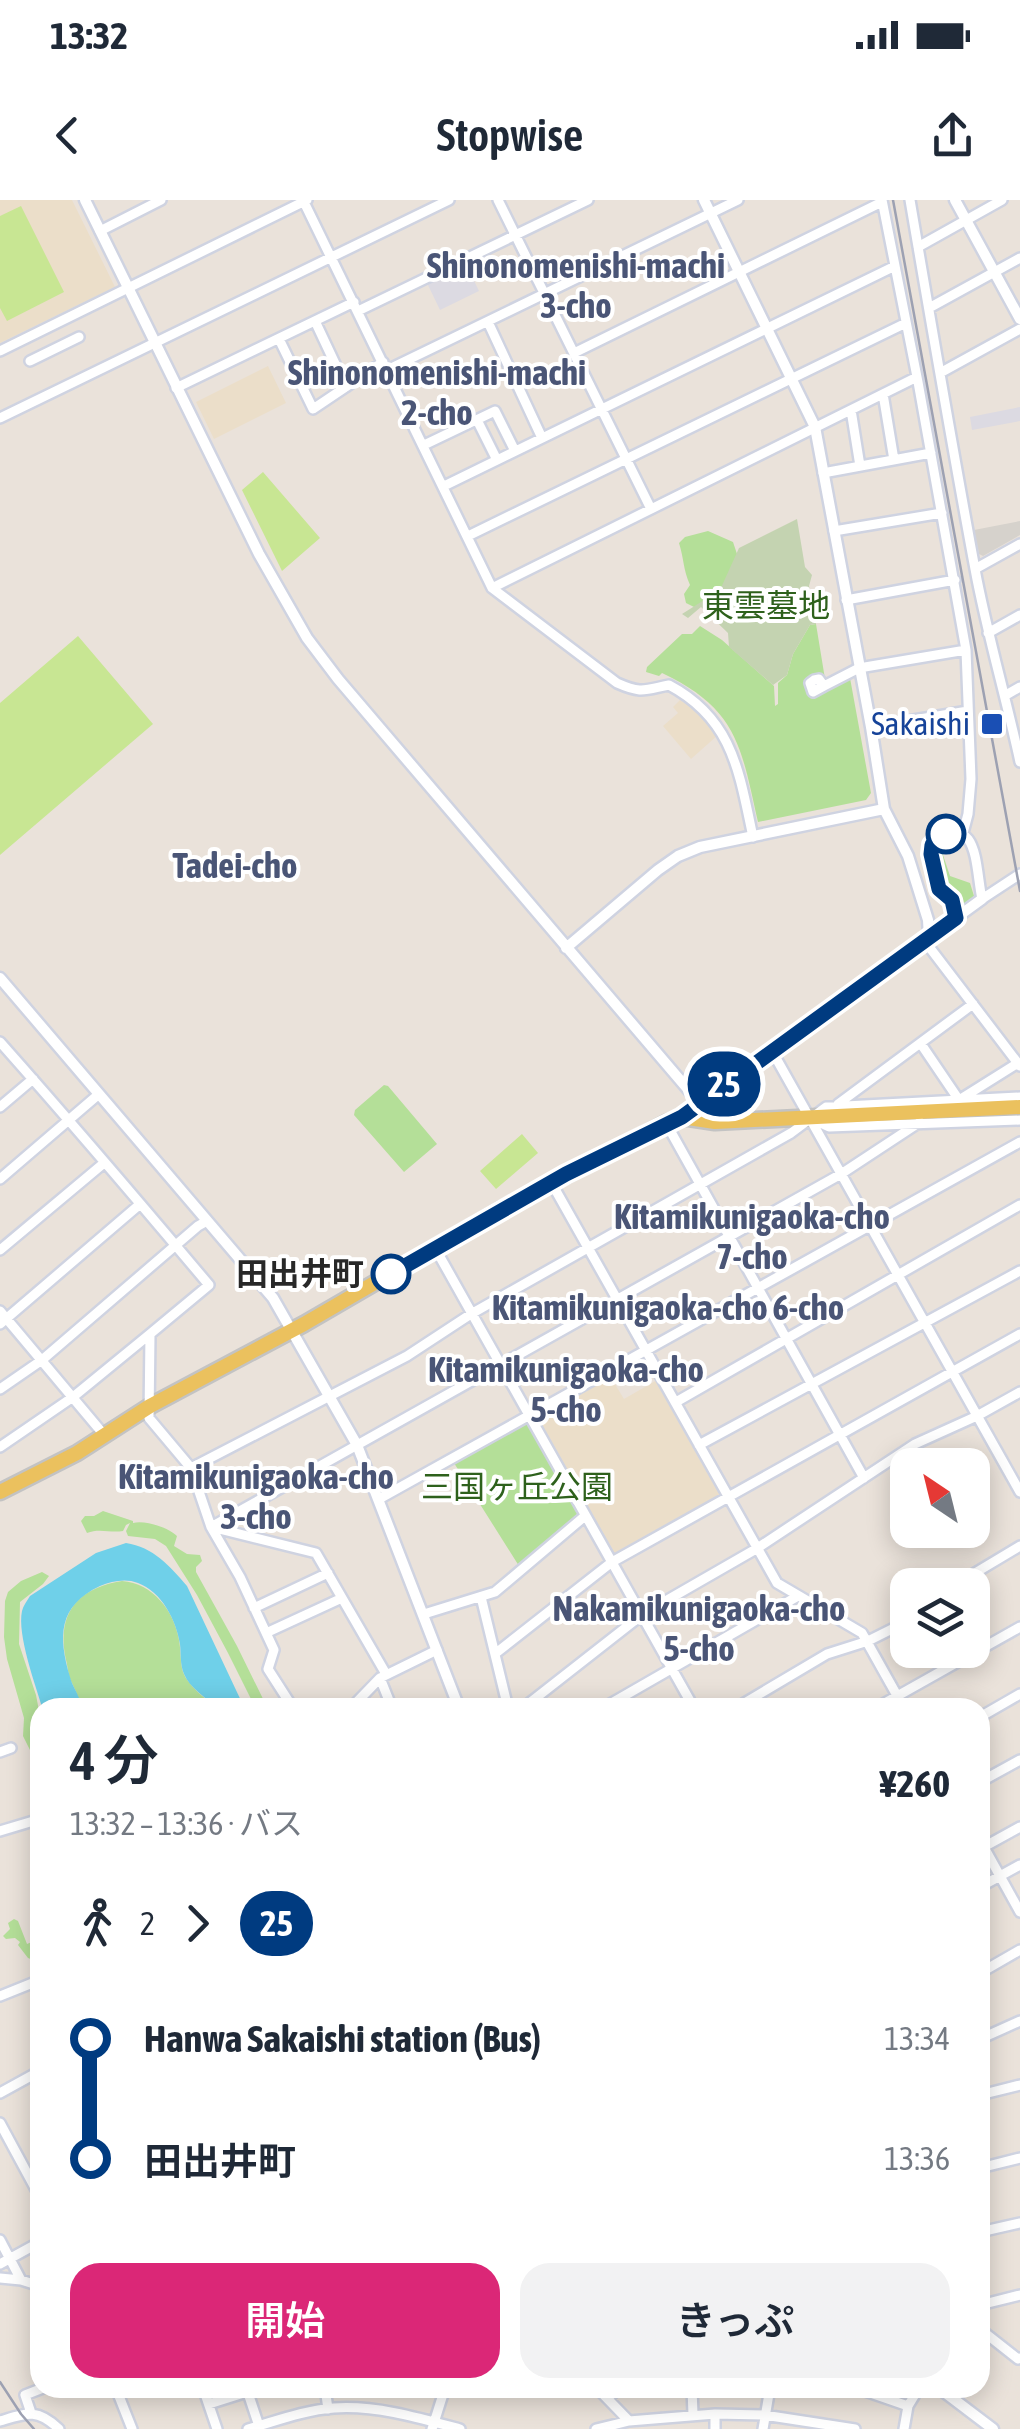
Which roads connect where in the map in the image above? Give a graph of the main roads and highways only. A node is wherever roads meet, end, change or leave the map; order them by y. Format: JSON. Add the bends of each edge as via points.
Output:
{"nodes":[{"id":1,"x":1020,"y":1107,"type":"edge"},
{"id":2,"x":0,"y":1492,"type":"edge"}],
"edges":[{"from":1,"to":2,"type":"main road","via":[[715,1122],[682,1117],[666,1123]]}]}
